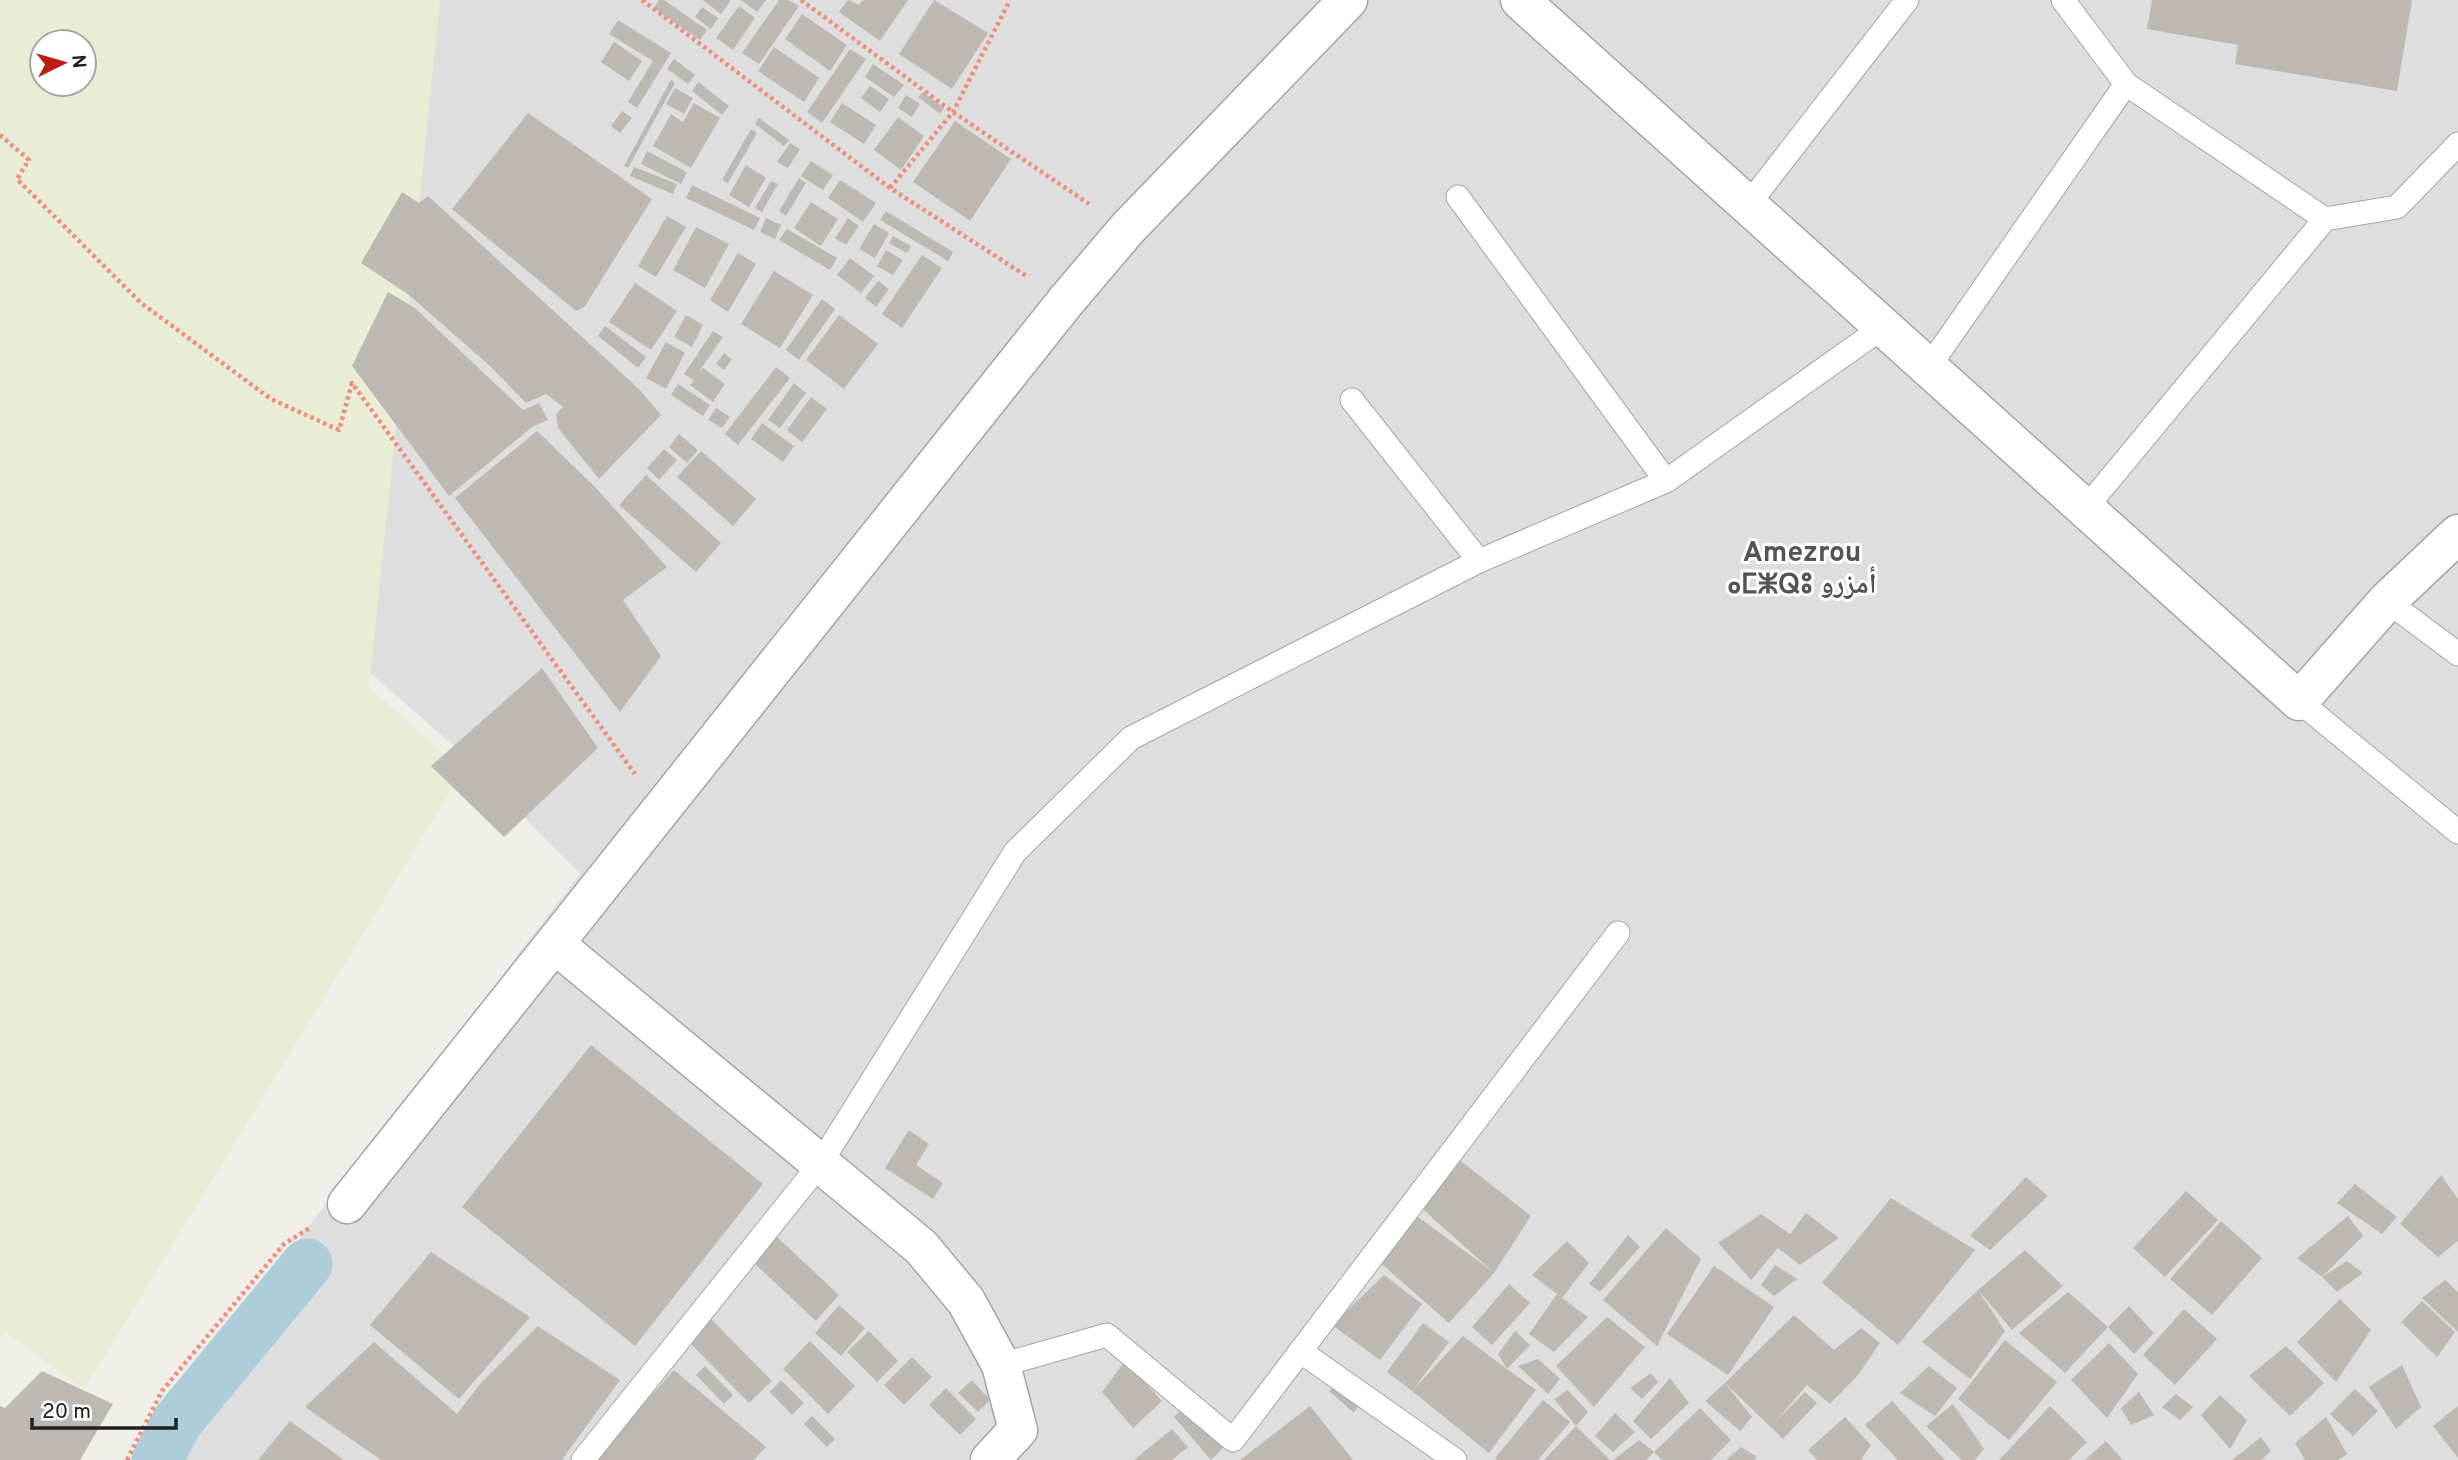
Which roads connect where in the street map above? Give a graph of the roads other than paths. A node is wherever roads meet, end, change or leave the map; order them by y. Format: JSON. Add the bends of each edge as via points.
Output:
{"nodes":[{"id":1,"x":1348,"y":0,"type":"edge"},
{"id":2,"x":1520,"y":0,"type":"edge"},
{"id":3,"x":1907,"y":0,"type":"edge"},
{"id":4,"x":2063,"y":0,"type":"edge"},
{"id":5,"x":2126,"y":84,"type":"junction"},
{"id":6,"x":2458,"y":144,"type":"edge"},
{"id":7,"x":1458,"y":197,"type":"dead end"},
{"id":8,"x":1748,"y":205,"type":"junction"},
{"id":9,"x":2325,"y":219,"type":"junction"},
{"id":10,"x":1883,"y":327,"type":"junction"},
{"id":11,"x":1928,"y":368,"type":"junction"},
{"id":12,"x":1352,"y":400,"type":"dead end"},
{"id":13,"x":1666,"y":481,"type":"junction"},
{"id":14,"x":2085,"y":509,"type":"junction"},
{"id":15,"x":2458,"y":534,"type":"edge"},
{"id":16,"x":1479,"y":561,"type":"junction"},
{"id":17,"x":2388,"y":601,"type":"junction"},
{"id":18,"x":2458,"y":654,"type":"edge"},
{"id":19,"x":2299,"y":701,"type":"junction"},
{"id":20,"x":2458,"y":832,"type":"edge"},
{"id":21,"x":1618,"y":933,"type":"dead end"},
{"id":22,"x":556,"y":945,"type":"junction"},
{"id":23,"x":820,"y":1164,"type":"junction"},
{"id":24,"x":347,"y":1204,"type":"road end"},
{"id":25,"x":1300,"y":1351,"type":"junction"},
{"id":26,"x":1001,"y":1365,"type":"junction"},
{"id":27,"x":1024,"y":1445,"type":"edge"},
{"id":28,"x":583,"y":1460,"type":"edge"},
{"id":29,"x":990,"y":1460,"type":"edge"},
{"id":30,"x":1455,"y":1460,"type":"edge"}],
"edges":[{"from":1,"to":22,"type":"street","via":[[1127,229],[1066,301]]},
{"from":2,"to":8,"type":"street"},
{"from":3,"to":8,"type":"lane"},
{"from":4,"to":5,"type":"lane"},
{"from":5,"to":9,"type":"lane"},
{"from":5,"to":11,"type":"lane"},
{"from":6,"to":9,"type":"lane","via":[[2397,207]]},
{"from":7,"to":13,"type":"lane"},
{"from":8,"to":10,"type":"street"},
{"from":9,"to":14,"type":"lane"},
{"from":10,"to":11,"type":"street"},
{"from":10,"to":13,"type":"lane"},
{"from":11,"to":14,"type":"street"},
{"from":12,"to":16,"type":"lane"},
{"from":13,"to":16,"type":"lane"},
{"from":14,"to":19,"type":"street"},
{"from":15,"to":17,"type":"street"},
{"from":16,"to":23,"type":"lane","via":[[1130,738],[1015,852]]},
{"from":17,"to":18,"type":"lane"},
{"from":17,"to":19,"type":"street"},
{"from":19,"to":20,"type":"lane"},
{"from":21,"to":25,"type":"lane"},
{"from":22,"to":23,"type":"street"},
{"from":22,"to":24,"type":"street"},
{"from":23,"to":26,"type":"street","via":[[921,1247],[966,1301]]},
{"from":23,"to":28,"type":"lane"},
{"from":25,"to":26,"type":"lane","via":[[1233,1440],[1107,1335]]},
{"from":25,"to":30,"type":"lane"},
{"from":26,"to":27,"type":"street"},
{"from":27,"to":29,"type":"street"}]}
